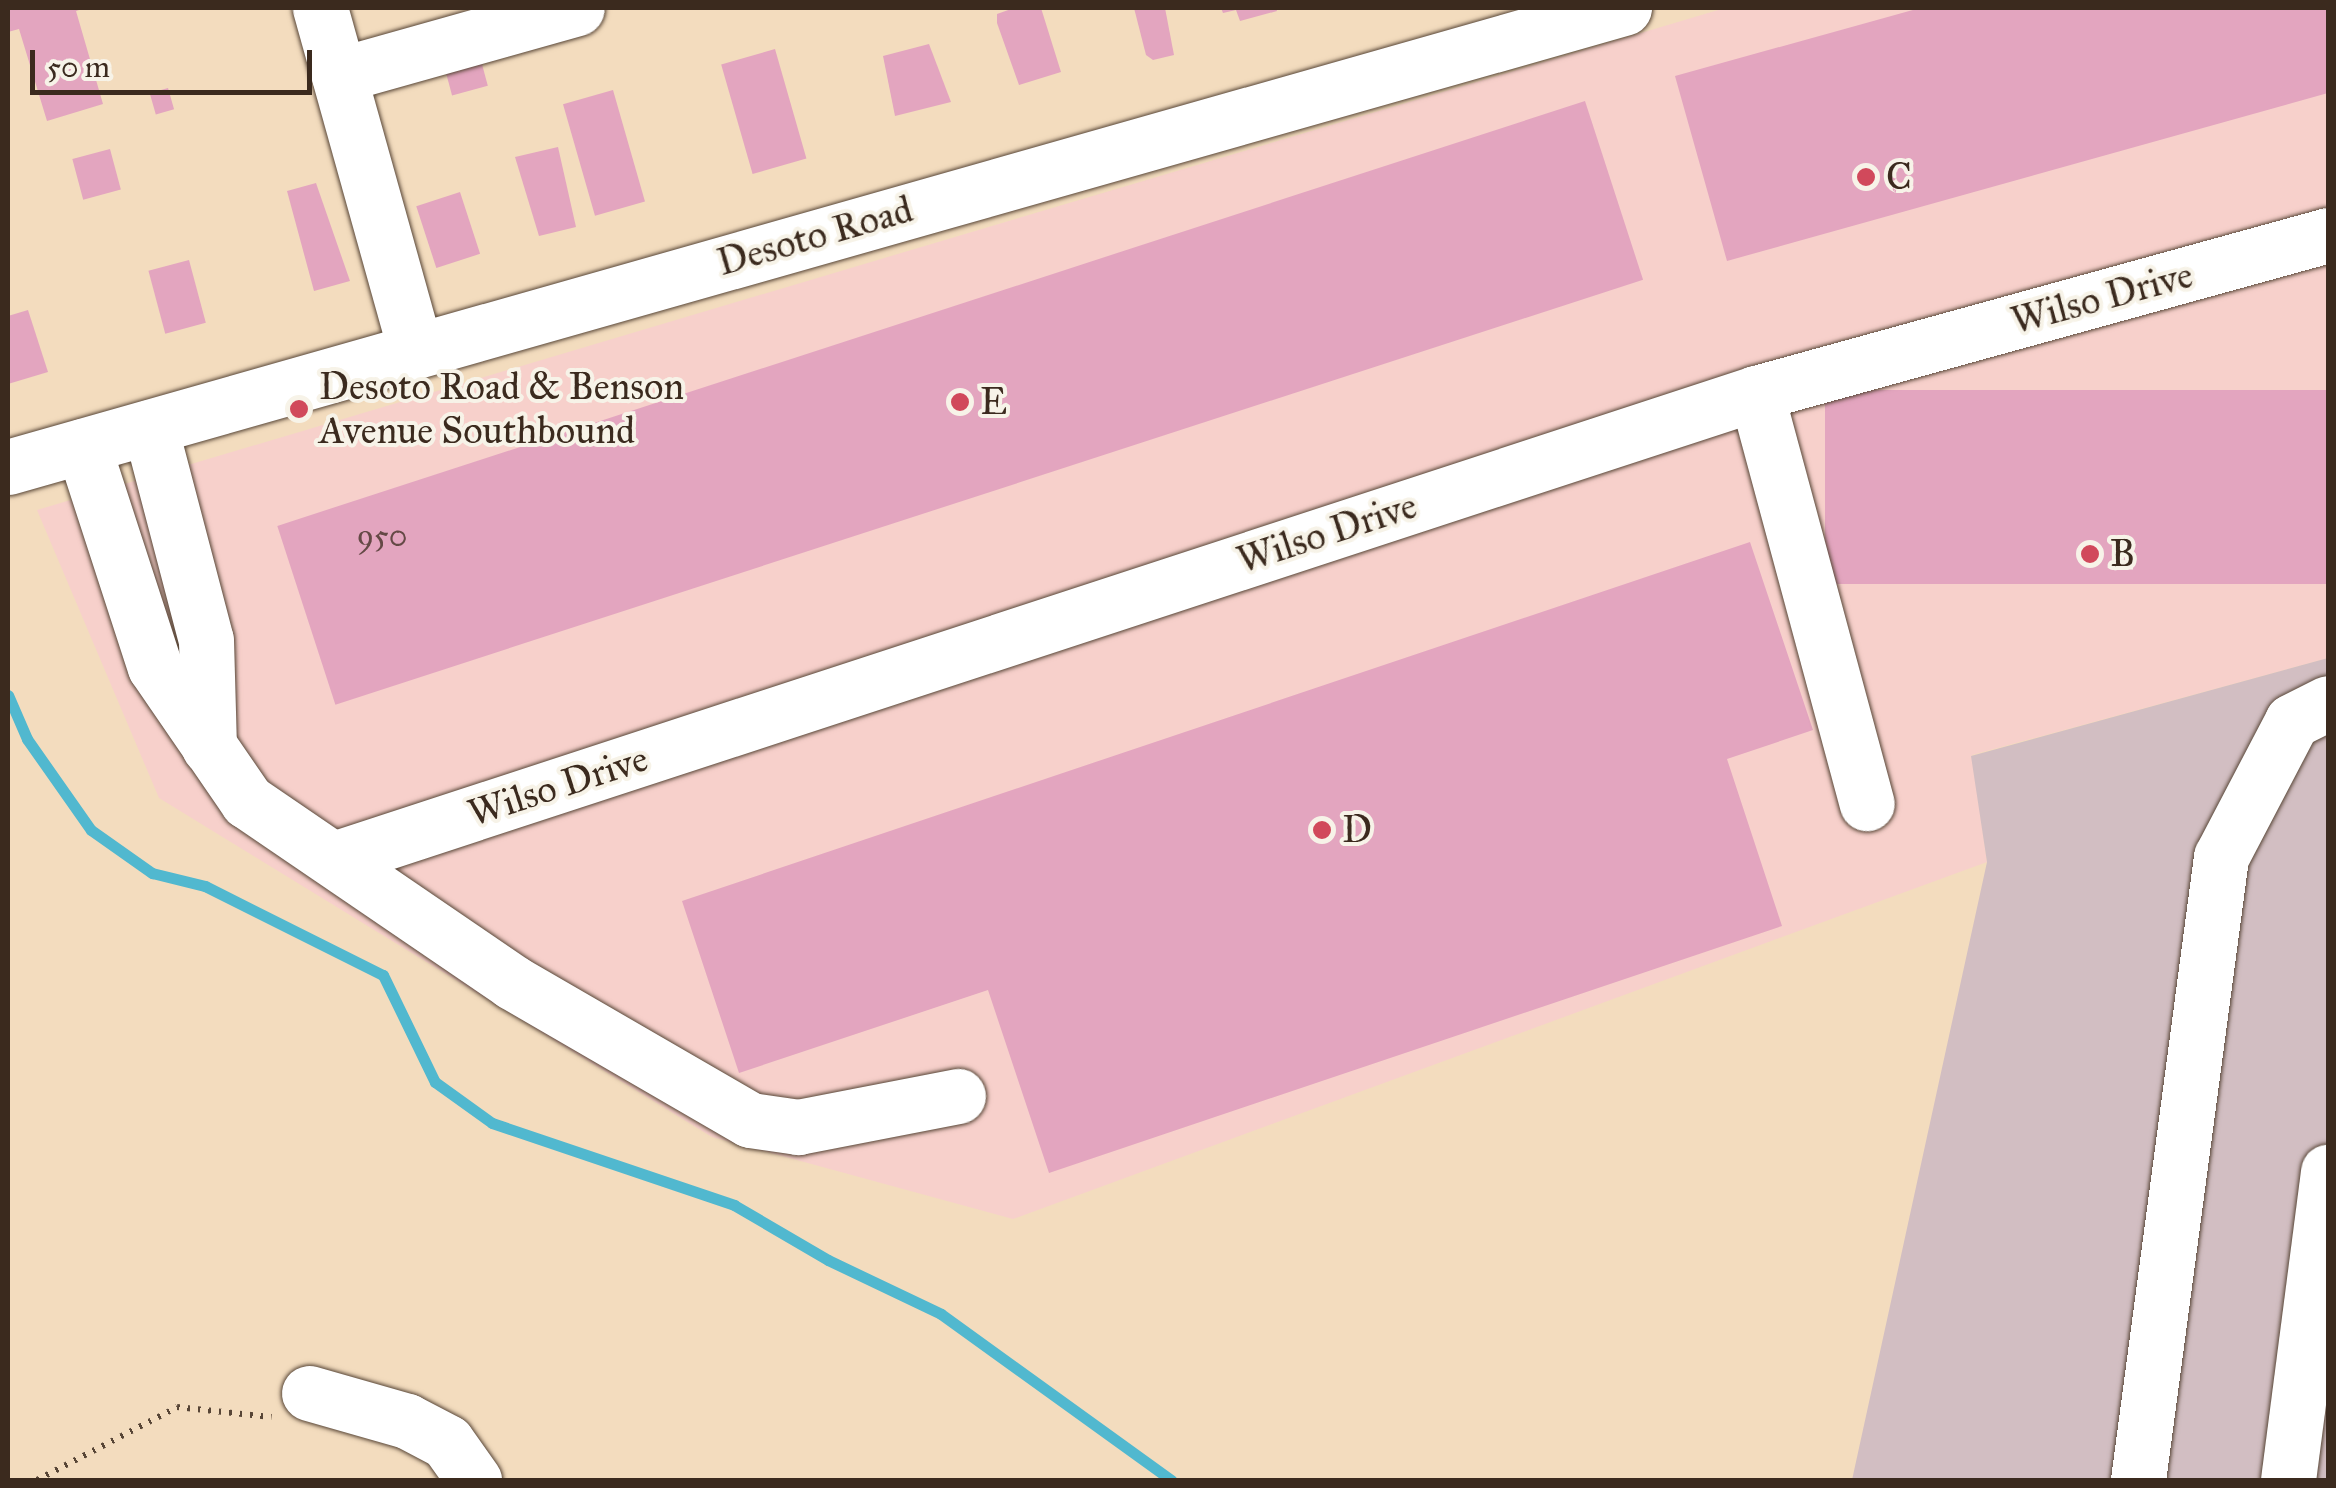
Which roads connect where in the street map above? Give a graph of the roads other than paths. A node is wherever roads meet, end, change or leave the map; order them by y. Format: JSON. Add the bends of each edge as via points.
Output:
{"nodes":[{"id":1,"x":320,"y":8,"type":"edge"},
{"id":2,"x":577,"y":8,"type":"edge"},
{"id":3,"x":1624,"y":8,"type":"edge"},
{"id":4,"x":339,"y":74,"type":"junction"},
{"id":5,"x":2328,"y":235,"type":"edge"},
{"id":6,"x":415,"y":350,"type":"junction"},
{"id":7,"x":1756,"y":393,"type":"junction"},
{"id":8,"x":150,"y":427,"type":"junction"},
{"id":9,"x":82,"y":446,"type":"junction"},
{"id":10,"x":8,"y":467,"type":"edge"},
{"id":11,"x":2328,"y":702,"type":"edge"},
{"id":12,"x":209,"y":747,"type":"junction"},
{"id":13,"x":1867,"y":804,"type":"dead end"},
{"id":14,"x":334,"y":858,"type":"junction"},
{"id":15,"x":958,"y":1096,"type":"dead end"},
{"id":16,"x":2328,"y":1172,"type":"edge"},
{"id":17,"x":295,"y":1406,"type":"road end"},
{"id":18,"x":474,"y":1480,"type":"edge"},
{"id":19,"x":2138,"y":1480,"type":"edge"},
{"id":20,"x":2288,"y":1480,"type":"edge"}],
"edges":[{"from":1,"to":4,"type":"street"},
{"from":2,"to":4,"type":"street"},
{"from":3,"to":6,"type":"street","name":"Desoto Road"},
{"from":4,"to":6,"type":"street"},
{"from":5,"to":7,"type":"street","name":"Wilso Drive"},
{"from":6,"to":8,"type":"street","name":"Desoto Road"},
{"from":7,"to":13,"type":"street"},
{"from":7,"to":14,"type":"street","name":"Wilso Drive"},
{"from":8,"to":9,"type":"street","name":"Desoto Road"},
{"from":8,"to":12,"type":"street","via":[[206,640]]},
{"from":9,"to":10,"type":"street","name":"Desoto Road"},
{"from":9,"to":12,"type":"street","via":[[155,667]]},
{"from":11,"to":19,"type":"street","via":[[2292,721],[2220,857]]},
{"from":12,"to":14,"type":"street","via":[[247,801]]},
{"from":14,"to":15,"type":"street","via":[[512,982],[750,1120],[798,1126]]},
{"from":16,"to":20,"type":"street"},
{"from":17,"to":18,"type":"street","via":[[407,1421],[447,1442]]}]}
